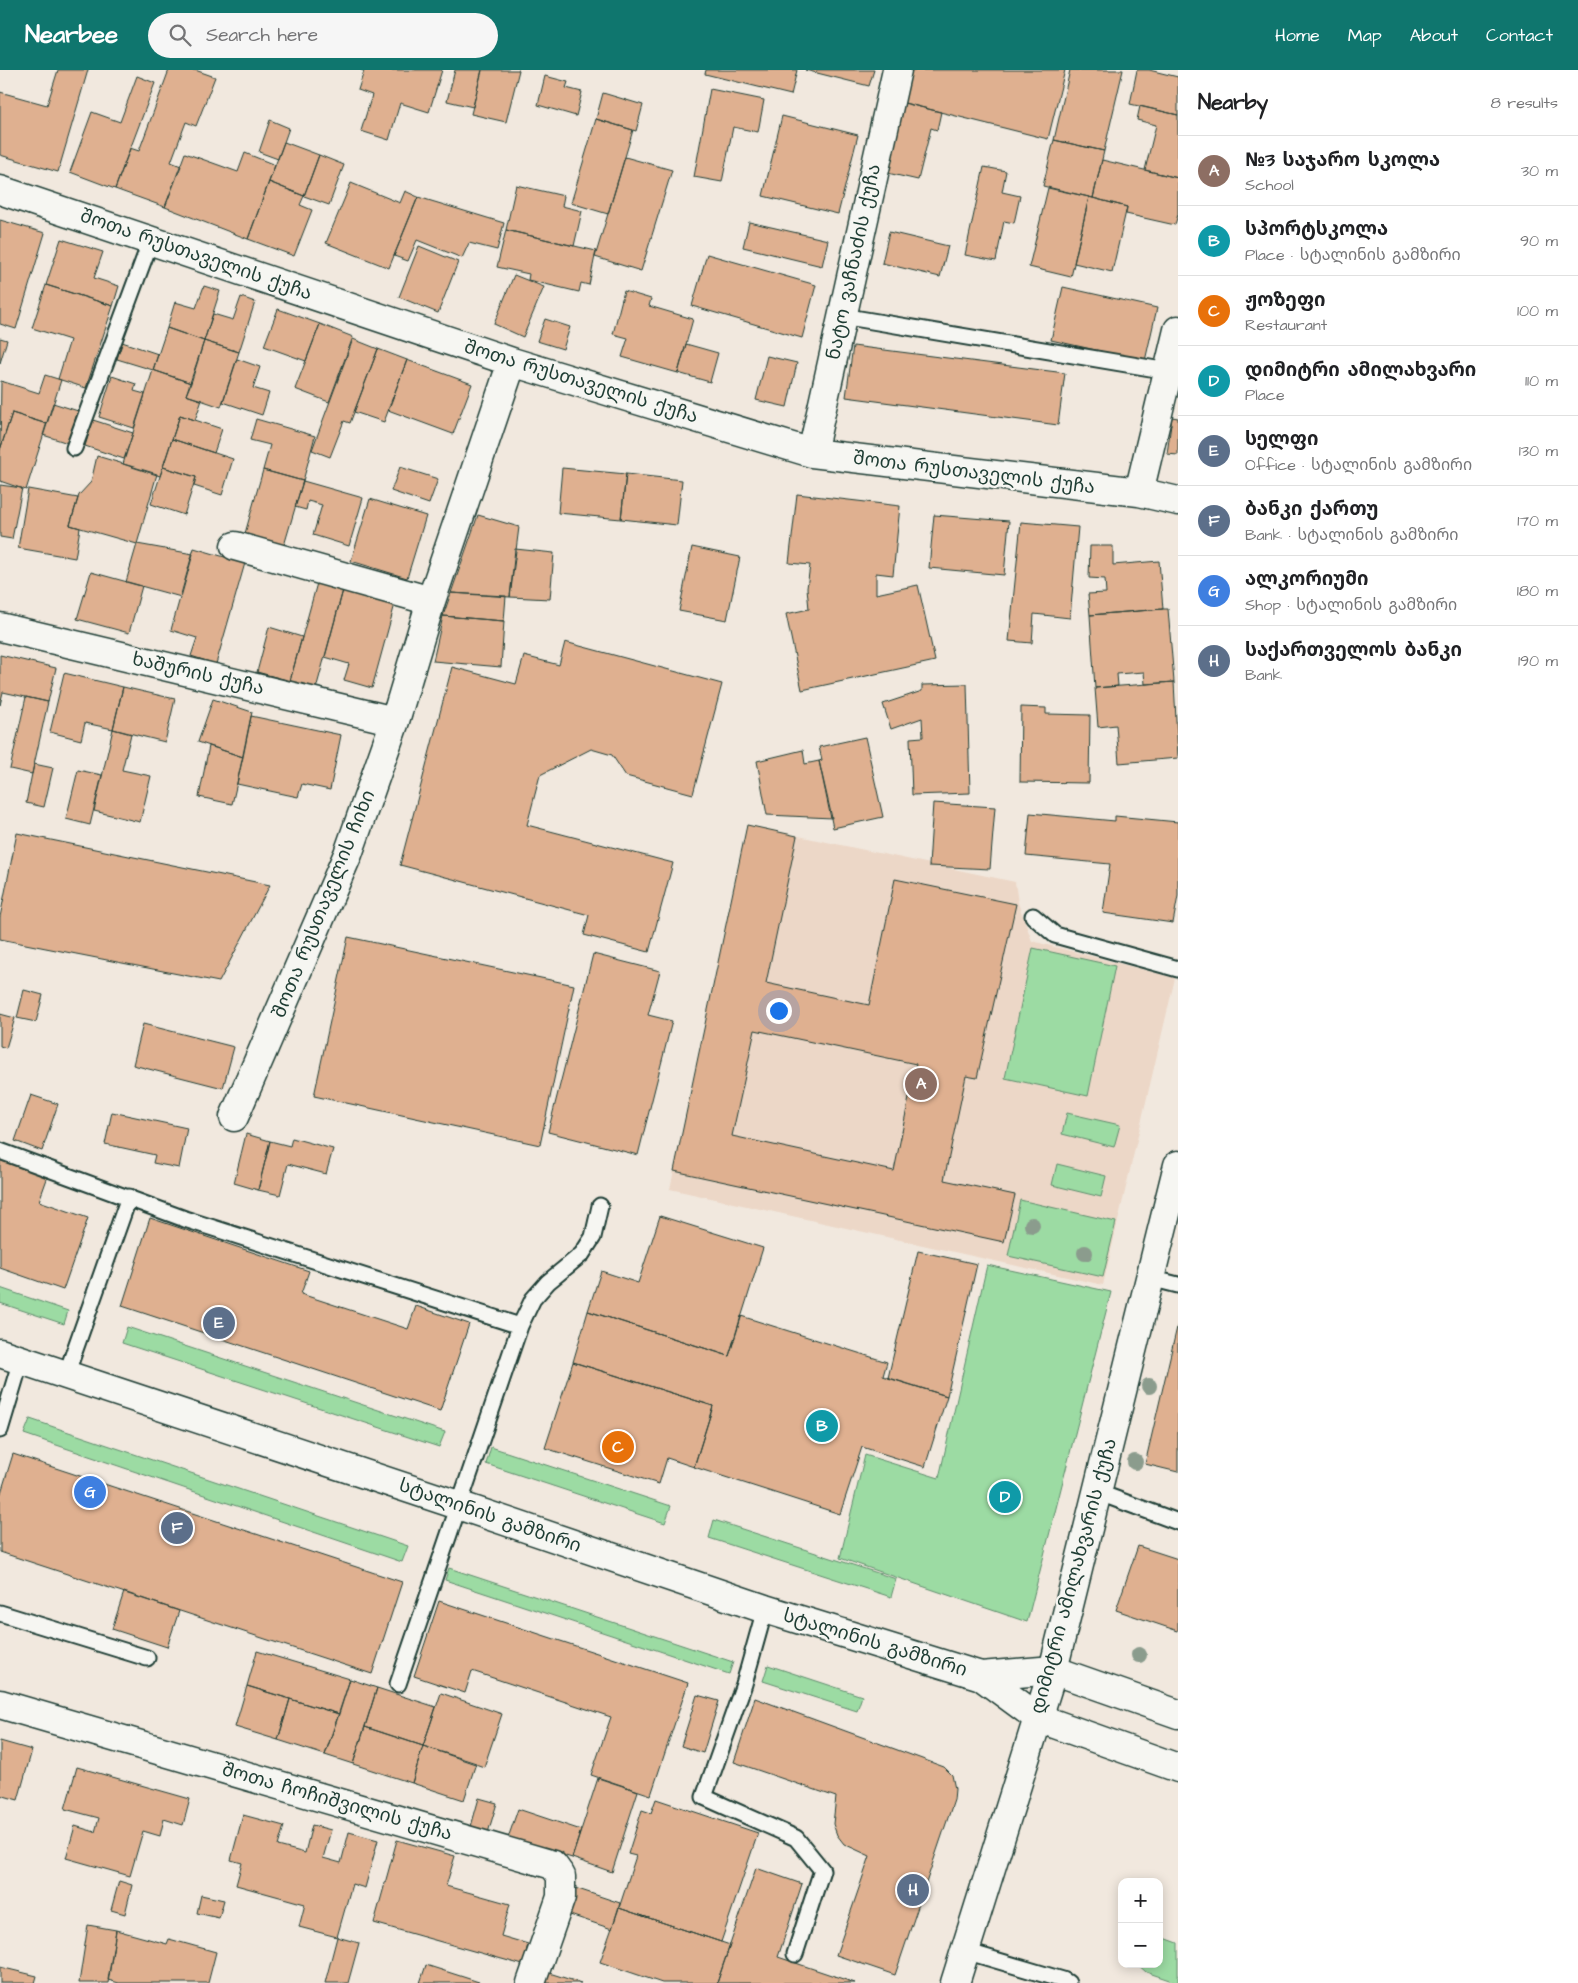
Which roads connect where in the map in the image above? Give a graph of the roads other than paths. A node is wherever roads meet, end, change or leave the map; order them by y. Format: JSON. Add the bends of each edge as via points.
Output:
{"nodes":[{"id":1,"x":897,"y":70,"type":"edge"},
{"id":2,"x":0,"y":190,"type":"edge"},
{"id":3,"x":151,"y":240,"type":"junction"},
{"id":4,"x":842,"y":316,"type":"junction"},
{"id":5,"x":1178,"y":330,"type":"edge"},
{"id":6,"x":512,"y":362,"type":"junction"},
{"id":7,"x":1168,"y":371,"type":"junction"},
{"id":8,"x":74,"y":448,"type":"dead end"},
{"id":9,"x":812,"y":453,"type":"junction"},
{"id":10,"x":1139,"y":492,"type":"junction"},
{"id":11,"x":1178,"y":501,"type":"edge"},
{"id":12,"x":235,"y":546,"type":"dead end"},
{"id":13,"x":431,"y":601,"type":"junction"},
{"id":14,"x":0,"y":627,"type":"edge"},
{"id":15,"x":395,"y":721,"type":"junction"},
{"id":16,"x":1033,"y":916,"type":"dead end"},
{"id":17,"x":1178,"y":970,"type":"edge"},
{"id":18,"x":234,"y":1117,"type":"dead end"},
{"id":19,"x":0,"y":1151,"type":"edge"},
{"id":20,"x":1178,"y":1166,"type":"edge"},
{"id":21,"x":129,"y":1197,"type":"junction"},
{"id":22,"x":600,"y":1206,"type":"dead end"},
{"id":23,"x":1150,"y":1278,"type":"junction"},
{"id":24,"x":1178,"y":1285,"type":"edge"},
{"id":25,"x":520,"y":1326,"type":"junction"},
{"id":26,"x":10,"y":1357,"type":"edge"},
{"id":27,"x":66,"y":1375,"type":"junction"},
{"id":28,"x":0,"y":1430,"type":"edge"},
{"id":29,"x":1097,"y":1492,"type":"junction"},
{"id":30,"x":458,"y":1505,"type":"junction"},
{"id":31,"x":1178,"y":1522,"type":"edge"},
{"id":32,"x":765,"y":1609,"type":"junction"},
{"id":33,"x":0,"y":1613,"type":"edge"},
{"id":34,"x":147,"y":1658,"type":"dead end"},
{"id":35,"x":1053,"y":1670,"type":"junction"},
{"id":36,"x":981,"y":1676,"type":"junction"},
{"id":37,"x":398,"y":1684,"type":"dead end"},
{"id":38,"x":0,"y":1704,"type":"edge"},
{"id":39,"x":1178,"y":1714,"type":"edge"},
{"id":40,"x":1038,"y":1718,"type":"junction"},
{"id":41,"x":1178,"y":1768,"type":"edge"},
{"id":42,"x":965,"y":1951,"type":"junction"},
{"id":43,"x":795,"y":1954,"type":"dead end"},
{"id":44,"x":531,"y":1983,"type":"edge"},
{"id":45,"x":955,"y":1983,"type":"edge"},
{"id":46,"x":1068,"y":1983,"type":"edge"}],
"edges":[{"from":1,"to":4,"type":"street","name":"ნატო ვაჩნაძის ქუჩა"},
{"from":2,"to":3,"type":"street","name":"შოთა რუსთაველის ქუჩა"},
{"from":3,"to":6,"type":"street","name":"შოთა რუსთაველის ქუჩა"},
{"from":3,"to":8,"type":"lane"},
{"from":4,"to":7,"type":"lane"},
{"from":4,"to":9,"type":"street","name":"ნატო ვაჩნაძის ქუჩა"},
{"from":5,"to":7,"type":"street"},
{"from":6,"to":9,"type":"street","name":"შოთა რუსთაველის ქუჩა"},
{"from":6,"to":13,"type":"street","name":"შოთა რუსთაველის ჩიხი"},
{"from":7,"to":10,"type":"street"},
{"from":9,"to":10,"type":"street","name":"შოთა რუსთაველის ქუჩა"},
{"from":10,"to":11,"type":"street","name":"შოთა რუსთაველის ქუჩა"},
{"from":12,"to":13,"type":"street"},
{"from":13,"to":15,"type":"street","name":"შოთა რუსთაველის ჩიხი"},
{"from":14,"to":15,"type":"street","name":"ხაშურის ქუჩა"},
{"from":15,"to":18,"type":"street","name":"შოთა რუსთაველის ჩიხი","via":[[348,854]]},
{"from":16,"to":17,"type":"lane","via":[[1055,935]]},
{"from":19,"to":21,"type":"lane"},
{"from":20,"to":23,"type":"street","name":"დიმიტრი ამილახვარის ქუჩა"},
{"from":21,"to":25,"type":"lane","via":[[185,1219]]},
{"from":21,"to":27,"type":"lane"},
{"from":22,"to":25,"type":"lane","via":[[593,1237],[582,1254],[533,1299]]},
{"from":23,"to":24,"type":"lane"},
{"from":23,"to":29,"type":"street","name":"დიმიტრი ამილახვარის ქუჩა"},
{"from":25,"to":30,"type":"lane"},
{"from":26,"to":27,"type":"street","name":"სტალინის გამზირი"},
{"from":26,"to":28,"type":"lane"},
{"from":27,"to":30,"type":"street","name":"სტალინის გამზირი"},
{"from":29,"to":31,"type":"lane"},
{"from":29,"to":35,"type":"street","name":"დიმიტრი ამილახვარის ქუჩა"},
{"from":30,"to":32,"type":"street","name":"სტალინის გამზირი"},
{"from":30,"to":37,"type":"lane"},
{"from":32,"to":36,"type":"street","name":"სტალინის გამზირი"},
{"from":32,"to":43,"type":"lane","via":[[744,1684],[704,1798],[796,1838],[822,1870]]},
{"from":33,"to":34,"type":"lane"},
{"from":35,"to":36,"type":"street","name":"სტალინის გამზირი"},
{"from":35,"to":39,"type":"street","name":"სტალინის გამზირი"},
{"from":35,"to":40,"type":"street","name":"დიმიტრი ამილახვარის ქუჩა"},
{"from":36,"to":40,"type":"street","name":"სტალინის გამზირი"},
{"from":38,"to":44,"type":"street","name":"შოთა ჩოჩიშვილის ქუჩა","via":[[553,1865],[561,1876],[561,1897]]},
{"from":40,"to":41,"type":"street","name":"სტალინის გამზირი"},
{"from":40,"to":42,"type":"street","name":"დიმიტრი ამილახვარის ქუჩა"},
{"from":42,"to":45,"type":"street","name":"დიმიტრი ამილახვარის ქუჩა"},
{"from":42,"to":46,"type":"lane"}]}
